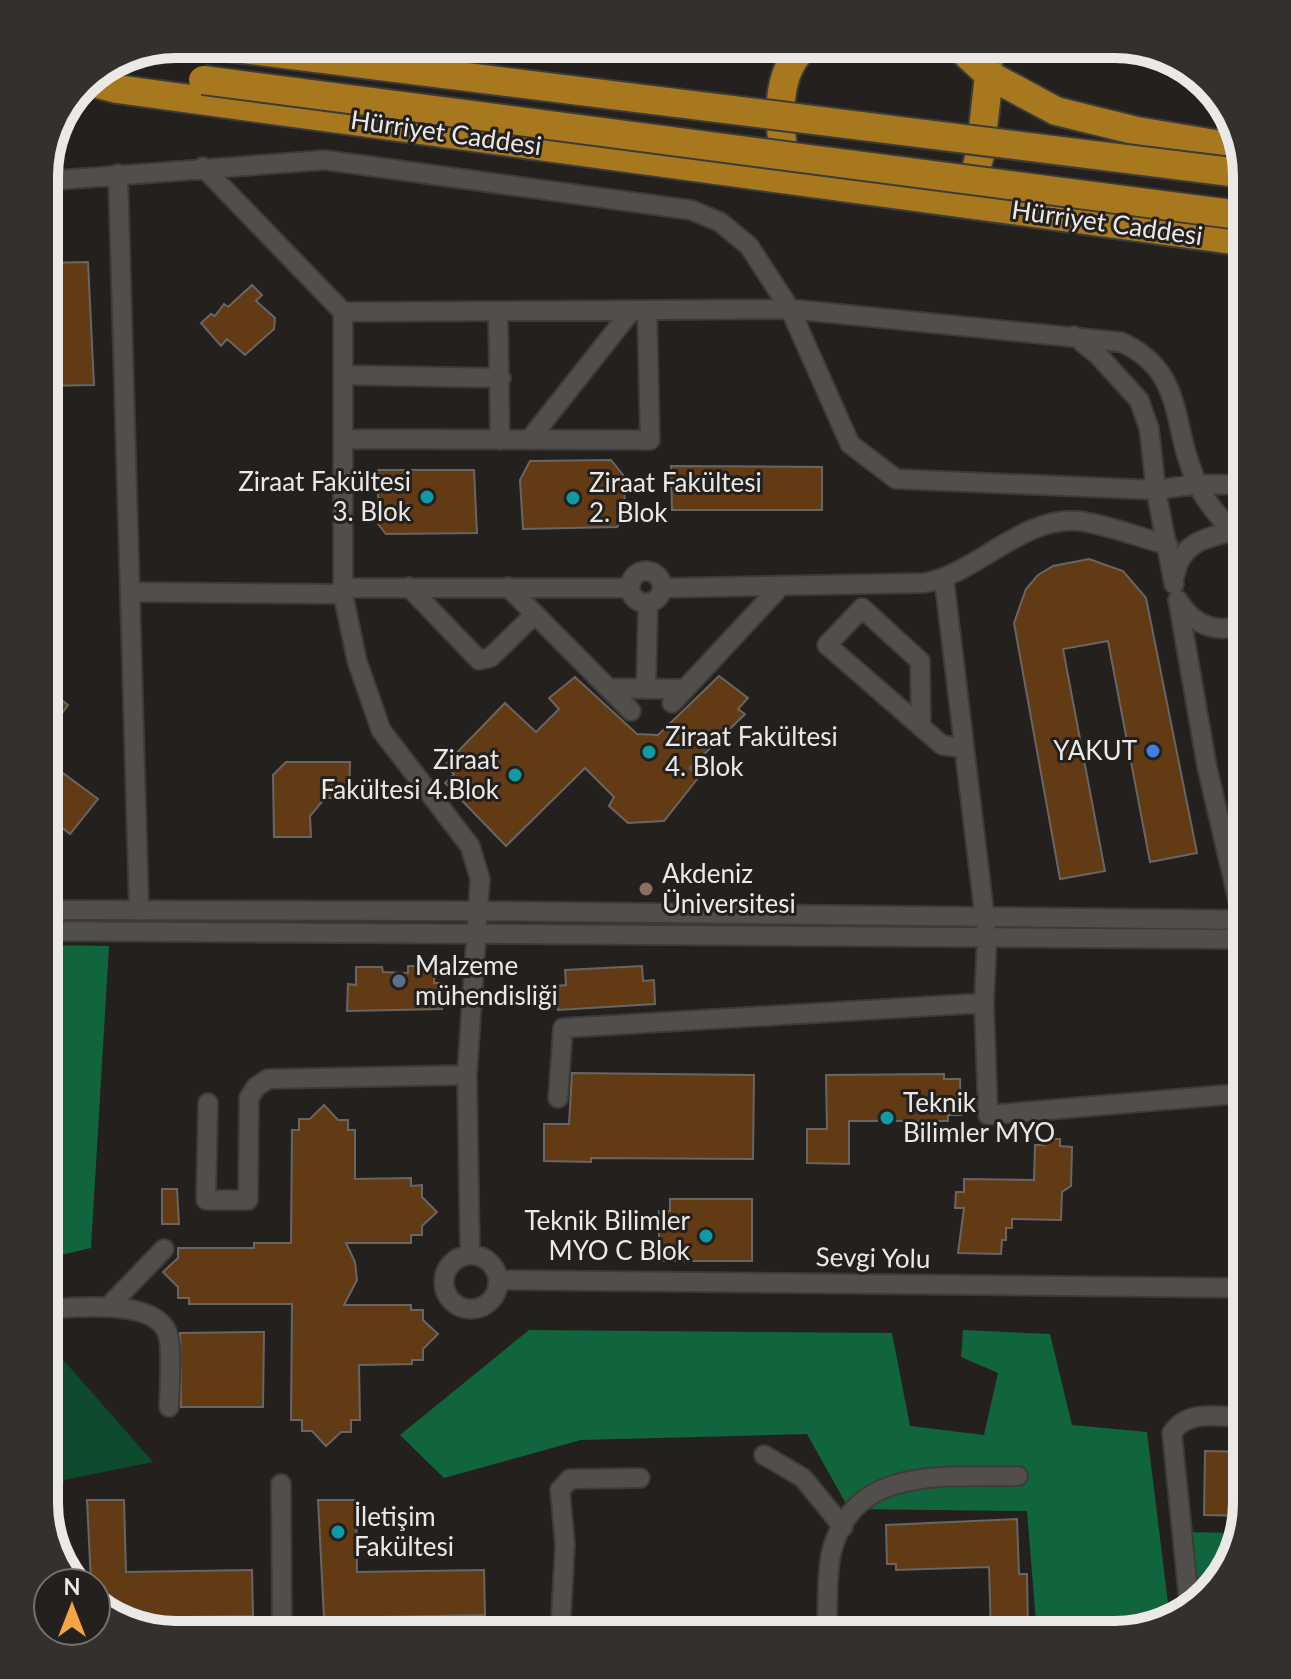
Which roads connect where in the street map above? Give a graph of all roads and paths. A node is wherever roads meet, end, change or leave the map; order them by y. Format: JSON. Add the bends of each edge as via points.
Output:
{"nodes":[{"id":1,"x":315,"y":58,"type":"edge"},
{"id":2,"x":795,"y":58,"type":"edge"},
{"id":3,"x":971,"y":58,"type":"edge"},
{"id":4,"x":991,"y":58,"type":"edge"},
{"id":5,"x":124,"y":71,"type":"edge"},
{"id":6,"x":989,"y":75,"type":"junction"},
{"id":7,"x":101,"y":85,"type":"edge"},
{"id":8,"x":1229,"y":146,"type":"edge"},
{"id":9,"x":203,"y":167,"type":"junction"},
{"id":10,"x":1233,"y":172,"type":"edge"},
{"id":11,"x":118,"y":174,"type":"junction"},
{"id":12,"x":58,"y":180,"type":"edge"},
{"id":13,"x":806,"y":182,"type":"junction"},
{"id":14,"x":966,"y":203,"type":"junction"},
{"id":15,"x":1233,"y":214,"type":"edge"},
{"id":16,"x":1233,"y":240,"type":"edge"},
{"id":17,"x":790,"y":309,"type":"junction"},
{"id":18,"x":640,"y":310,"type":"junction"},
{"id":19,"x":498,"y":311,"type":"junction"},
{"id":20,"x":343,"y":312,"type":"junction"},
{"id":21,"x":1072,"y":334,"type":"junction"},
{"id":22,"x":343,"y":375,"type":"junction"},
{"id":23,"x":501,"y":378,"type":"junction"},
{"id":24,"x":343,"y":439,"type":"junction"},
{"id":25,"x":500,"y":440,"type":"junction"},
{"id":26,"x":529,"y":440,"type":"junction"},
{"id":27,"x":1197,"y":484,"type":"junction"},
{"id":28,"x":1233,"y":485,"type":"edge"},
{"id":29,"x":1156,"y":490,"type":"junction"},
{"id":30,"x":1233,"y":528,"type":"edge"},
{"id":31,"x":1233,"y":534,"type":"edge"},
{"id":32,"x":1168,"y":545,"type":"junction"},
{"id":33,"x":944,"y":579,"type":"junction"},
{"id":34,"x":409,"y":587,"type":"junction"},
{"id":35,"x":508,"y":587,"type":"junction"},
{"id":36,"x":780,"y":587,"type":"junction"},
{"id":37,"x":630,"y":588,"type":"junction"},
{"id":38,"x":663,"y":588,"type":"junction"},
{"id":39,"x":343,"y":591,"type":"junction"},
{"id":40,"x":130,"y":592,"type":"junction"},
{"id":41,"x":1176,"y":592,"type":"junction"},
{"id":42,"x":648,"y":603,"type":"junction"},
{"id":43,"x":535,"y":614,"type":"junction"},
{"id":44,"x":1233,"y":627,"type":"edge"},
{"id":45,"x":608,"y":688,"type":"junction"},
{"id":46,"x":646,"y":689,"type":"junction"},
{"id":47,"x":685,"y":689,"type":"junction"},
{"id":48,"x":672,"y":703,"type":"dead end"},
{"id":49,"x":631,"y":711,"type":"dead end"},
{"id":50,"x":921,"y":727,"type":"junction"},
{"id":51,"x":963,"y":748,"type":"junction"},
{"id":52,"x":1233,"y":872,"type":"edge"},
{"id":53,"x":58,"y":910,"type":"edge"},
{"id":54,"x":139,"y":911,"type":"junction"},
{"id":55,"x":480,"y":911,"type":"junction"},
{"id":56,"x":984,"y":917,"type":"junction"},
{"id":57,"x":1233,"y":920,"type":"edge"},
{"id":58,"x":58,"y":931,"type":"edge"},
{"id":59,"x":479,"y":931,"type":"junction"},
{"id":60,"x":987,"y":936,"type":"junction"},
{"id":61,"x":1233,"y":940,"type":"edge"},
{"id":62,"x":984,"y":1003,"type":"junction"},
{"id":63,"x":467,"y":1075,"type":"junction"},
{"id":64,"x":1233,"y":1094,"type":"edge"},
{"id":65,"x":558,"y":1098,"type":"dead end"},
{"id":66,"x":208,"y":1103,"type":"dead end"},
{"id":67,"x":164,"y":1249,"type":"dead end"},
{"id":68,"x":470,"y":1255,"type":"junction"},
{"id":69,"x":498,"y":1280,"type":"junction"},
{"id":70,"x":1233,"y":1288,"type":"edge"},
{"id":71,"x":108,"y":1307,"type":"junction"},
{"id":72,"x":58,"y":1309,"type":"edge"},
{"id":73,"x":169,"y":1407,"type":"dead end"},
{"id":74,"x":1233,"y":1418,"type":"edge"},
{"id":75,"x":764,"y":1455,"type":"dead end"},
{"id":76,"x":1018,"y":1476,"type":"dead end"},
{"id":77,"x":640,"y":1478,"type":"dead end"},
{"id":78,"x":281,"y":1484,"type":"dead end"},
{"id":79,"x":843,"y":1527,"type":"junction"},
{"id":80,"x":1188,"y":1595,"type":"edge"},
{"id":81,"x":282,"y":1621,"type":"edge"},
{"id":82,"x":561,"y":1621,"type":"edge"},
{"id":83,"x":828,"y":1621,"type":"edge"}],
"edges":[{"from":1,"to":10,"type":"highway","bridge":true},
{"from":2,"to":13,"type":"highway","via":[[785,76],[779,127],[786,167]]},
{"from":3,"to":6,"type":"highway"},
{"from":4,"to":6,"type":"main road"},
{"from":5,"to":15,"type":"highway","bridge":true},
{"from":6,"to":8,"type":"highway","via":[[1056,111]]},
{"from":6,"to":14,"type":"highway","via":[[980,155]]},
{"from":7,"to":13,"type":"highway","name":"Hürriyet Caddesi"},
{"from":9,"to":11,"type":"street"},
{"from":9,"to":17,"type":"street","via":[[325,160],[691,210],[720,222],[749,246]]},
{"from":9,"to":20,"type":"street"},
{"from":11,"to":12,"type":"street"},
{"from":11,"to":40,"type":"street"},
{"from":13,"to":14,"type":"highway","name":"Hürriyet Caddesi"},
{"from":14,"to":16,"type":"highway","name":"Hürriyet Caddesi"},
{"from":17,"to":18,"type":"street"},
{"from":17,"to":21,"type":"street"},
{"from":17,"to":29,"type":"street","via":[[850,444],[896,479]]},
{"from":18,"to":19,"type":"street"},
{"from":18,"to":26,"type":"street"},
{"from":18,"to":26,"type":"street","via":[[650,440]]},
{"from":19,"to":20,"type":"street"},
{"from":19,"to":23,"type":"street"},
{"from":20,"to":22,"type":"street"},
{"from":21,"to":27,"type":"street","via":[[1121,342],[1146,353],[1161,370]]},
{"from":21,"to":29,"type":"street","via":[[1139,400],[1149,428]]},
{"from":22,"to":23,"type":"street"},
{"from":22,"to":24,"type":"street"},
{"from":23,"to":25,"type":"street"},
{"from":24,"to":25,"type":"street"},
{"from":24,"to":39,"type":"street"},
{"from":25,"to":26,"type":"street"},
{"from":27,"to":28,"type":"street"},
{"from":27,"to":29,"type":"street"},
{"from":27,"to":30,"type":"street"},
{"from":29,"to":32,"type":"street"},
{"from":31,"to":41,"type":"street","via":[[1207,536],[1182,555]]},
{"from":32,"to":33,"type":"street","via":[[1077,521],[1040,526]]},
{"from":32,"to":41,"type":"street"},
{"from":33,"to":36,"type":"street"},
{"from":33,"to":51,"type":"street"},
{"from":34,"to":35,"type":"street"},
{"from":34,"to":39,"type":"street"},
{"from":34,"to":43,"type":"street","via":[[479,660],[491,657]]},
{"from":35,"to":37,"type":"street"},
{"from":35,"to":43,"type":"street"},
{"from":36,"to":38,"type":"street"},
{"from":36,"to":47,"type":"street"},
{"from":37,"to":38,"type":"street","via":[[636,575],[648,571],[659,577]]},
{"from":37,"to":42,"type":"street","via":[[634,598]]},
{"from":38,"to":42,"type":"street","via":[[657,600]]},
{"from":39,"to":40,"type":"street"},
{"from":39,"to":55,"type":"street","via":[[357,661],[381,730],[470,846],[480,879]]},
{"from":40,"to":54,"type":"street"},
{"from":41,"to":44,"type":"street","via":[[1198,623]]},
{"from":41,"to":52,"type":"street","via":[[1207,767]]},
{"from":42,"to":46,"type":"street"},
{"from":43,"to":45,"type":"street"},
{"from":45,"to":46,"type":"street"},
{"from":45,"to":49,"type":"street"},
{"from":46,"to":47,"type":"street"},
{"from":47,"to":48,"type":"street"},
{"from":50,"to":50,"type":"street","via":[[827,645],[862,608],[920,661]]},
{"from":50,"to":51,"type":"street","via":[[942,745]]},
{"from":51,"to":56,"type":"street"},
{"from":53,"to":54,"type":"street"},
{"from":54,"to":55,"type":"street"},
{"from":55,"to":56,"type":"street"},
{"from":55,"to":59,"type":"street"},
{"from":56,"to":57,"type":"street"},
{"from":56,"to":60,"type":"street"},
{"from":58,"to":59,"type":"street"},
{"from":59,"to":60,"type":"street"},
{"from":59,"to":63,"type":"street"},
{"from":60,"to":61,"type":"street"},
{"from":60,"to":62,"type":"street"},
{"from":62,"to":64,"type":"street","via":[[988,1115]]},
{"from":62,"to":65,"type":"street","via":[[563,1028]]},
{"from":63,"to":66,"type":"street","via":[[398,1085],[268,1079],[249,1098],[248,1200],[206,1200]]},
{"from":63,"to":68,"type":"street"},
{"from":67,"to":71,"type":"street"},
{"from":68,"to":69,"type":"street","via":[[489,1262]]},
{"from":68,"to":69,"type":"street","via":[[451,1264],[446,1273],[444,1283],[453,1302],[483,1306],[497,1291]]},
{"from":69,"to":70,"type":"street","name":"Sevgi Yolu"},
{"from":71,"to":72,"type":"street"},
{"from":71,"to":73,"type":"street","via":[[144,1313],[168,1333]]},
{"from":74,"to":80,"type":"street","via":[[1194,1417],[1172,1433]]},
{"from":75,"to":79,"type":"street","via":[[803,1478]]},
{"from":76,"to":79,"type":"street","via":[[897,1481],[869,1496]]},
{"from":77,"to":82,"type":"street","via":[[570,1479],[560,1490],[565,1545]]},
{"from":78,"to":81,"type":"street"},
{"from":79,"to":83,"type":"street","via":[[831,1557]]}]}
